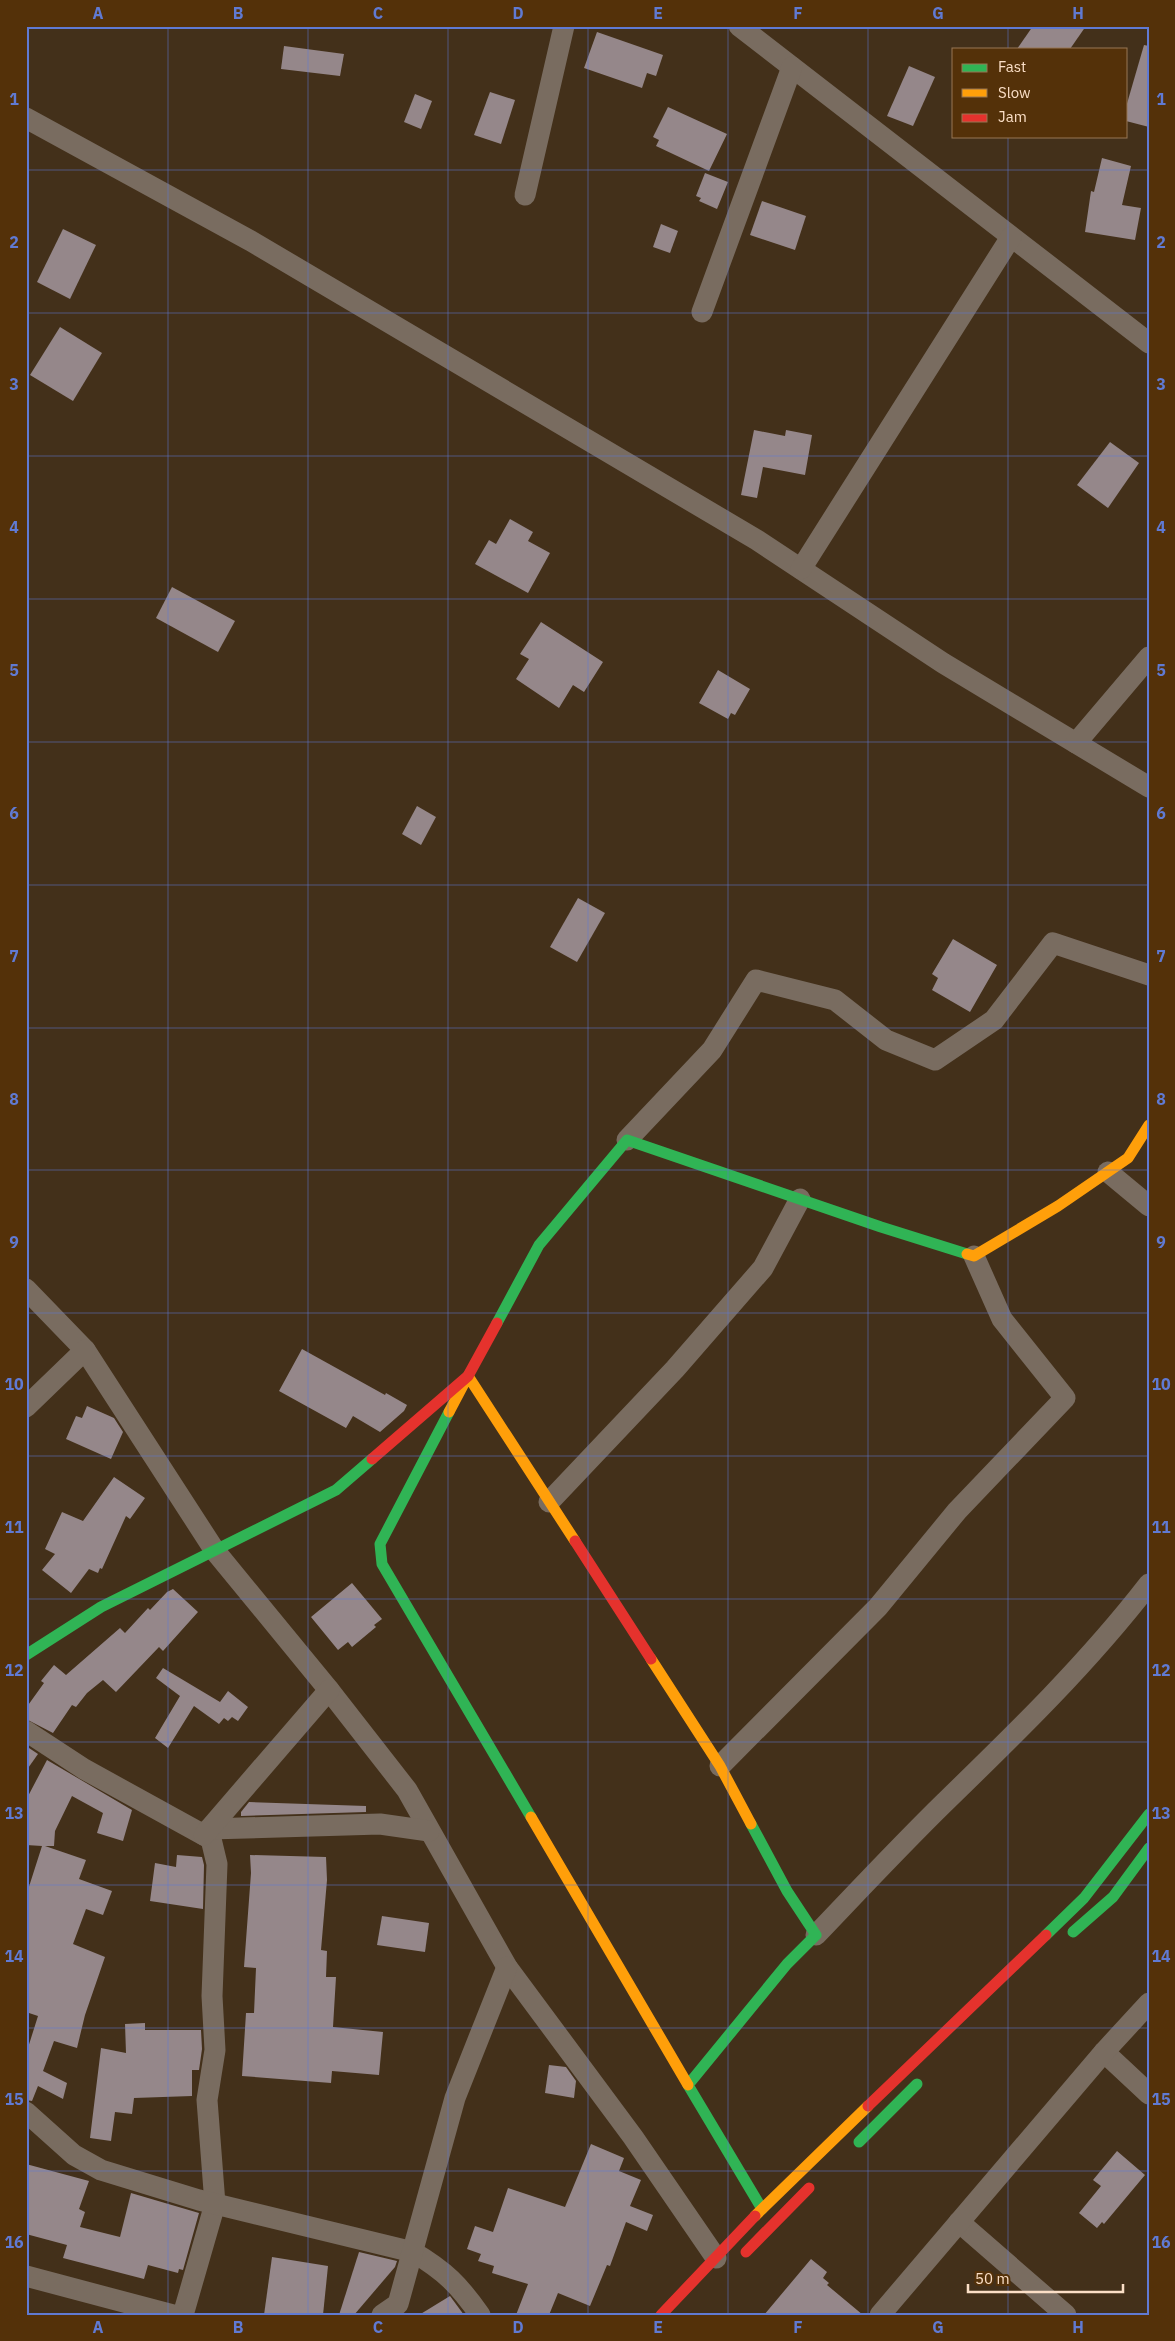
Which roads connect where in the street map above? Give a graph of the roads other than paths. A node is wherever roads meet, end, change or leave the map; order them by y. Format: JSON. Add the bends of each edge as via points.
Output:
{"nodes":[{"id":1,"x":564,"y":26,"type":"edge"},
{"id":2,"x":739,"y":26,"type":"edge"},
{"id":3,"x":792,"y":68,"type":"junction"},
{"id":4,"x":26,"y":118,"type":"edge"},
{"id":5,"x":526,"y":195,"type":"dead end"},
{"id":6,"x":1011,"y":237,"type":"junction"},
{"id":7,"x":702,"y":312,"type":"dead end"},
{"id":8,"x":1149,"y":343,"type":"edge"},
{"id":9,"x":801,"y":570,"type":"junction"},
{"id":10,"x":1149,"y":657,"type":"edge"},
{"id":11,"x":1076,"y":743,"type":"junction"},
{"id":12,"x":1149,"y":787,"type":"edge"},
{"id":13,"x":1149,"y":975,"type":"edge"},
{"id":14,"x":1149,"y":1125,"type":"edge"},
{"id":15,"x":627,"y":1140,"type":"junction"},
{"id":16,"x":1108,"y":1172,"type":"junction"},
{"id":17,"x":800,"y":1199,"type":"junction"},
{"id":18,"x":1149,"y":1206,"type":"edge"},
{"id":19,"x":974,"y":1256,"type":"junction"},
{"id":20,"x":26,"y":1289,"type":"edge"},
{"id":21,"x":85,"y":1350,"type":"junction"},
{"id":22,"x":468,"y":1376,"type":"junction"},
{"id":23,"x":26,"y":1406,"type":"edge"},
{"id":24,"x":549,"y":1502,"type":"junction"},
{"id":25,"x":215,"y":1551,"type":"junction"},
{"id":26,"x":1149,"y":1584,"type":"edge"},
{"id":27,"x":26,"y":1656,"type":"edge"},
{"id":28,"x":330,"y":1690,"type":"junction"},
{"id":29,"x":26,"y":1731,"type":"edge"},
{"id":30,"x":720,"y":1766,"type":"junction"},
{"id":31,"x":1149,"y":1814,"type":"edge"},
{"id":32,"x":429,"y":1830,"type":"junction"},
{"id":33,"x":207,"y":1832,"type":"junction"},
{"id":34,"x":1149,"y":1848,"type":"edge"},
{"id":35,"x":816,"y":1935,"type":"junction"},
{"id":36,"x":1063,"y":1941,"type":"dead end"},
{"id":37,"x":507,"y":1967,"type":"junction"},
{"id":38,"x":1149,"y":2003,"type":"edge"},
{"id":39,"x":1104,"y":2052,"type":"junction"},
{"id":40,"x":924,"y":2077,"type":"dead end"},
{"id":41,"x":688,"y":2085,"type":"junction"},
{"id":42,"x":1149,"y":2094,"type":"edge"},
{"id":43,"x":26,"y":2112,"type":"edge"},
{"id":44,"x":847,"y":2153,"type":"dead end"},
{"id":45,"x":818,"y":2180,"type":"dead end"},
{"id":46,"x":215,"y":2204,"type":"junction"},
{"id":47,"x":762,"y":2210,"type":"junction"},
{"id":48,"x":960,"y":2222,"type":"junction"},
{"id":49,"x":413,"y":2252,"type":"junction"},
{"id":50,"x":716,"y":2258,"type":"junction"},
{"id":51,"x":738,"y":2260,"type":"dead end"},
{"id":52,"x":26,"y":2276,"type":"edge"},
{"id":53,"x":173,"y":2315,"type":"edge"},
{"id":54,"x":183,"y":2315,"type":"edge"},
{"id":55,"x":382,"y":2315,"type":"edge"},
{"id":56,"x":480,"y":2315,"type":"edge"},
{"id":57,"x":661,"y":2315,"type":"edge"},
{"id":58,"x":880,"y":2315,"type":"edge"},
{"id":59,"x":1066,"y":2315,"type":"edge"}],
"edges":[{"from":1,"to":5,"type":"street"},
{"from":2,"to":3,"type":"street"},
{"from":3,"to":6,"type":"street"},
{"from":3,"to":7,"type":"street"},
{"from":4,"to":9,"type":"street","via":[[251,242],[757,540]]},
{"from":6,"to":8,"type":"street"},
{"from":6,"to":9,"type":"street"},
{"from":9,"to":11,"type":"street","via":[[943,663]]},
{"from":10,"to":11,"type":"street"},
{"from":11,"to":12,"type":"street"},
{"from":13,"to":15,"type":"street","via":[[1053,943],[994,1020],[936,1060],[886,1040],[835,1000],[756,980],[712,1050]]},
{"from":14,"to":16,"type":"street","via":[[1128,1158]]},
{"from":15,"to":17,"type":"street"},
{"from":15,"to":22,"type":"street","via":[[539,1245]]},
{"from":16,"to":18,"type":"street"},
{"from":16,"to":19,"type":"street"},
{"from":17,"to":19,"type":"street"},
{"from":17,"to":24,"type":"street","via":[[763,1268],[675,1369]]},
{"from":19,"to":30,"type":"street","via":[[1002,1319],[1065,1398],[957,1511],[878,1607]]},
{"from":20,"to":21,"type":"street"},
{"from":21,"to":23,"type":"street"},
{"from":21,"to":25,"type":"street"},
{"from":22,"to":24,"type":"street"},
{"from":22,"to":25,"type":"street","via":[[336,1490]]},
{"from":22,"to":41,"type":"street","via":[[380,1544],[382,1564]]},
{"from":24,"to":30,"type":"street"},
{"from":25,"to":27,"type":"street","via":[[101,1608]]},
{"from":25,"to":28,"type":"street"},
{"from":26,"to":35,"type":"street","via":[[1111,1633],[1022,1729],[944,1803]]},
{"from":28,"to":32,"type":"street","via":[[406,1790]]},
{"from":28,"to":33,"type":"street"},
{"from":29,"to":33,"type":"street","via":[[84,1769]]},
{"from":30,"to":35,"type":"street","via":[[787,1891]]},
{"from":31,"to":47,"type":"street","via":[[1084,1898]]},
{"from":32,"to":33,"type":"street","via":[[380,1824]]},
{"from":32,"to":37,"type":"street"},
{"from":33,"to":46,"type":"street","via":[[212,1839],[217,1864],[212,1996],[215,2050],[208,2100]]},
{"from":34,"to":36,"type":"street","via":[[1113,1897]]},
{"from":35,"to":41,"type":"street","via":[[787,1964]]},
{"from":37,"to":49,"type":"street","via":[[455,2098]]},
{"from":37,"to":50,"type":"street","via":[[633,2138]]},
{"from":38,"to":39,"type":"street"},
{"from":39,"to":42,"type":"street"},
{"from":39,"to":48,"type":"street"},
{"from":40,"to":44,"type":"street"},
{"from":41,"to":47,"type":"street"},
{"from":43,"to":46,"type":"street","via":[[88,2165]]},
{"from":45,"to":51,"type":"street"},
{"from":46,"to":49,"type":"street"},
{"from":46,"to":54,"type":"street"},
{"from":47,"to":50,"type":"street"},
{"from":48,"to":58,"type":"street"},
{"from":48,"to":59,"type":"street"},
{"from":49,"to":55,"type":"street","via":[[398,2304]]},
{"from":49,"to":56,"type":"street","via":[[436,2265],[460,2286]]},
{"from":50,"to":57,"type":"street"},
{"from":52,"to":53,"type":"street"}]}
